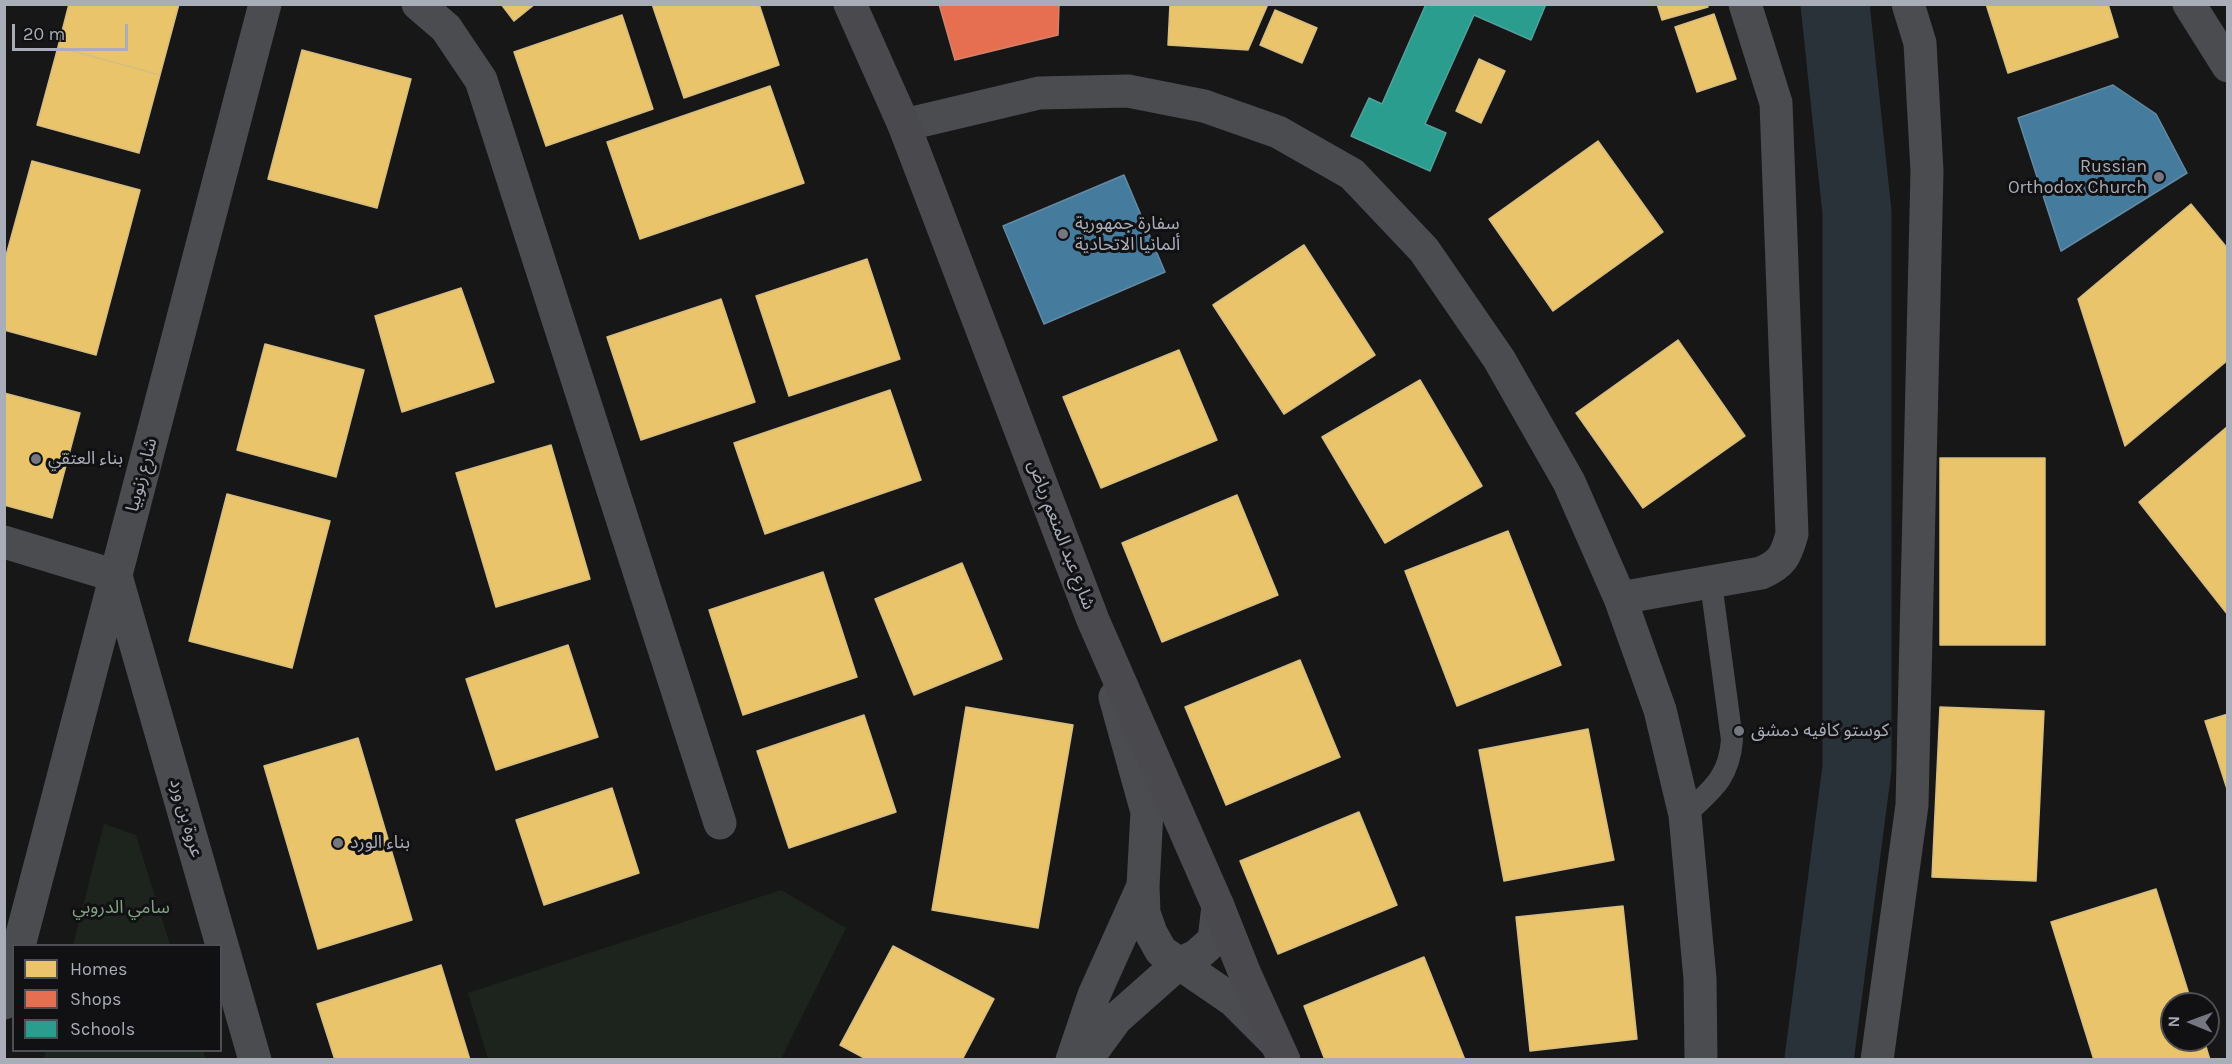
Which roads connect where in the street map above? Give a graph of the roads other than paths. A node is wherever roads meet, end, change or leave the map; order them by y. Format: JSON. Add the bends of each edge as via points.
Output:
{"nodes":[{"id":1,"x":264,"y":4,"type":"edge"},
{"id":2,"x":418,"y":4,"type":"edge"},
{"id":3,"x":850,"y":4,"type":"edge"},
{"id":4,"x":1745,"y":4,"type":"edge"},
{"id":5,"x":1908,"y":4,"type":"edge"},
{"id":6,"x":2189,"y":4,"type":"edge"},
{"id":7,"x":2228,"y":66,"type":"edge"},
{"id":8,"x":904,"y":125,"type":"junction"},
{"id":9,"x":4,"y":542,"type":"edge"},
{"id":10,"x":116,"y":576,"type":"junction"},
{"id":11,"x":1711,"y":583,"type":"junction"},
{"id":12,"x":1620,"y":598,"type":"junction"},
{"id":13,"x":1093,"y":620,"type":"junction"},
{"id":14,"x":1684,"y":815,"type":"junction"},
{"id":15,"x":720,"y":824,"type":"dead end"},
{"id":16,"x":1143,"y":886,"type":"junction"},
{"id":17,"x":1218,"y":906,"type":"junction"},
{"id":18,"x":19,"y":944,"type":"edge"},
{"id":19,"x":222,"y":944,"type":"edge"},
{"id":20,"x":222,"y":944,"type":"edge"},
{"id":21,"x":1178,"y":964,"type":"junction"},
{"id":22,"x":12,"y":975,"type":"edge"},
{"id":23,"x":4,"y":1003,"type":"edge"},
{"id":24,"x":1281,"y":1053,"type":"edge"},
{"id":25,"x":255,"y":1059,"type":"edge"},
{"id":26,"x":1072,"y":1059,"type":"edge"},
{"id":27,"x":1086,"y":1059,"type":"edge"},
{"id":28,"x":1701,"y":1059,"type":"edge"},
{"id":29,"x":1877,"y":1059,"type":"edge"}],
"edges":[{"from":1,"to":10,"type":"street","name":"شارع زنوبيا"},
{"from":2,"to":15,"type":"street","via":[[446,28],[481,80]]},
{"from":3,"to":8,"type":"main road","name":"شارع عبد المنعم رياض"},
{"from":4,"to":11,"type":"street","via":[[1776,103],[1792,534],[1787,552],[1775,567]]},
{"from":5,"to":29,"type":"street","via":[[1920,43],[1927,171],[1912,805]]},
{"from":6,"to":7,"type":"street"},
{"from":8,"to":12,"type":"street","via":[[1040,93],[1128,91],[1204,106],[1278,132],[1352,174],[1424,250],[1499,359],[1569,482]]},
{"from":8,"to":13,"type":"main road","name":"شارع عبد المنعم رياض"},
{"from":9,"to":10,"type":"street"},
{"from":10,"to":18,"type":"street","name":"شارع زنوبيا"},
{"from":10,"to":19,"type":"street","name":"عروة بن ورد"},
{"from":11,"to":12,"type":"street"},
{"from":11,"to":14,"type":"lane","via":[[1731,755],[1721,780]]},
{"from":12,"to":14,"type":"street","via":[[1660,710]]},
{"from":13,"to":16,"type":"street","via":[[1147,812]]},
{"from":13,"to":17,"type":"main road","name":"شارع عبد المنعم رياض"},
{"from":14,"to":28,"type":"street","via":[[1700,979]]},
{"from":16,"to":21,"type":"street","via":[[1144,913],[1151,933],[1161,951]]},
{"from":16,"to":26,"type":"street","via":[[1094,995]]},
{"from":17,"to":21,"type":"street","via":[[1214,940],[1196,956]]},
{"from":17,"to":24,"type":"main road","name":"شارع عبد المنعم رياض"},
{"from":20,"to":25,"type":"street","name":"عروة بن ورد"},
{"from":21,"to":24,"type":"street","via":[[1234,1001]]},
{"from":21,"to":27,"type":"street","via":[[1116,1019]]},
{"from":22,"to":23,"type":"street"}]}
